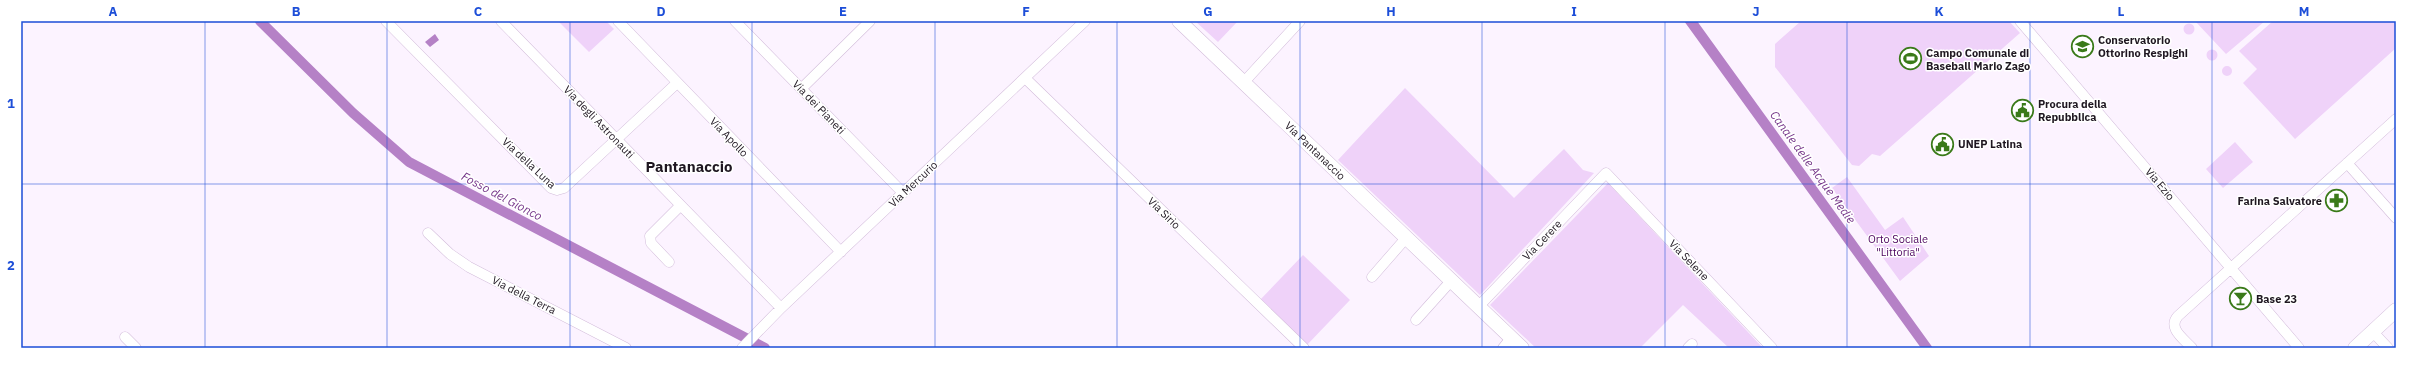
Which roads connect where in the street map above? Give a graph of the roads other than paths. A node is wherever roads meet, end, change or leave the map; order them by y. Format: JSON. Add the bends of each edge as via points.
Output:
{"nodes":[{"id":1,"x":386,"y":21,"type":"edge"},
{"id":2,"x":501,"y":21,"type":"edge"},
{"id":3,"x":618,"y":21,"type":"edge"},
{"id":4,"x":735,"y":21,"type":"edge"},
{"id":5,"x":870,"y":21,"type":"edge"},
{"id":6,"x":1085,"y":21,"type":"edge"},
{"id":7,"x":1179,"y":21,"type":"edge"},
{"id":8,"x":1300,"y":21,"type":"edge"},
{"id":9,"x":2020,"y":21,"type":"edge"},
{"id":10,"x":1025,"y":78,"type":"junction"},
{"id":11,"x":1244,"y":82,"type":"junction"},
{"id":12,"x":677,"y":83,"type":"junction"},
{"id":13,"x":801,"y":89,"type":"junction"},
{"id":14,"x":2396,"y":119,"type":"edge"},
{"id":15,"x":616,"y":140,"type":"junction"},
{"id":16,"x":2347,"y":163,"type":"junction"},
{"id":17,"x":1606,"y":173,"type":"joint"},
{"id":18,"x":903,"y":193,"type":"junction"},
{"id":19,"x":680,"y":206,"type":"junction"},
{"id":20,"x":2396,"y":218,"type":"edge"},
{"id":21,"x":428,"y":233,"type":"dead end"},
{"id":22,"x":1406,"y":238,"type":"junction"},
{"id":23,"x":841,"y":252,"type":"junction"},
{"id":24,"x":669,"y":262,"type":"dead end"},
{"id":25,"x":2231,"y":267,"type":"junction"},
{"id":26,"x":1372,"y":277,"type":"dead end"},
{"id":27,"x":1451,"y":281,"type":"junction"},
{"id":28,"x":1478,"y":307,"type":"junction"},
{"id":29,"x":781,"y":308,"type":"junction"},
{"id":30,"x":2396,"y":310,"type":"edge"},
{"id":31,"x":1416,"y":320,"type":"dead end"},
{"id":32,"x":2372,"y":331,"type":"junction"},
{"id":33,"x":126,"y":337,"type":"dead end"},
{"id":34,"x":1507,"y":343,"type":"edge"},
{"id":35,"x":743,"y":347,"type":"edge"},
{"id":36,"x":136,"y":348,"type":"edge"},
{"id":37,"x":626,"y":348,"type":"edge"},
{"id":38,"x":1304,"y":348,"type":"edge"},
{"id":39,"x":1522,"y":348,"type":"edge"},
{"id":40,"x":1772,"y":348,"type":"edge"},
{"id":41,"x":2192,"y":348,"type":"edge"},
{"id":42,"x":2299,"y":348,"type":"edge"},
{"id":43,"x":2354,"y":348,"type":"edge"},
{"id":44,"x":2388,"y":348,"type":"edge"}],
"edges":[{"from":1,"to":15,"type":"street","name":"Via della Luna","via":[[552,189],[564,188]]},
{"from":2,"to":15,"type":"street","name":"Via degli Astronauti"},
{"from":3,"to":12,"type":"street","name":"Via Apollo"},
{"from":4,"to":13,"type":"street","name":"Via dei Pianeti"},
{"from":5,"to":13,"type":"street"},
{"from":6,"to":10,"type":"street","name":"Via Mercurio"},
{"from":7,"to":11,"type":"street","name":"Via Pantanaccio"},
{"from":8,"to":11,"type":"street"},
{"from":9,"to":25,"type":"street","name":"Via Ezio"},
{"from":10,"to":18,"type":"street","name":"Via Mercurio"},
{"from":10,"to":38,"type":"street","name":"Via Sirio"},
{"from":11,"to":22,"type":"street","name":"Via Pantanaccio"},
{"from":12,"to":15,"type":"street","name":"Via della Luna"},
{"from":12,"to":23,"type":"street","name":"Via Apollo"},
{"from":13,"to":18,"type":"street","name":"Via dei Pianeti"},
{"from":14,"to":16,"type":"street"},
{"from":15,"to":19,"type":"street","name":"Via degli Astronauti"},
{"from":16,"to":20,"type":"street"},
{"from":16,"to":25,"type":"street"},
{"from":17,"to":28,"type":"street","name":"Via Cerere"},
{"from":17,"to":40,"type":"street","name":"Via Selene"},
{"from":18,"to":23,"type":"street","name":"Via Mercurio"},
{"from":19,"to":24,"type":"street","via":[[650,236],[653,244]]},
{"from":19,"to":29,"type":"street","name":"Via degli Astronauti"},
{"from":21,"to":37,"type":"street","name":"Via della Terra","via":[[469,267]]},
{"from":22,"to":26,"type":"street"},
{"from":22,"to":27,"type":"street","name":"Via Pantanaccio"},
{"from":23,"to":29,"type":"street","name":"Via Mercurio"},
{"from":25,"to":41,"type":"street","via":[[2173,322],[2174,327]]},
{"from":25,"to":42,"type":"street","name":"Via Ezio"},
{"from":27,"to":28,"type":"street","name":"Via Pantanaccio"},
{"from":27,"to":31,"type":"street"},
{"from":28,"to":34,"type":"street","name":"Via Pantanaccio"},
{"from":29,"to":35,"type":"street","name":"Via Mercurio"},
{"from":30,"to":32,"type":"street"},
{"from":32,"to":43,"type":"street"},
{"from":32,"to":44,"type":"street"},
{"from":33,"to":36,"type":"street"},
{"from":34,"to":39,"type":"street","name":"Via Pantanaccio"}]}
